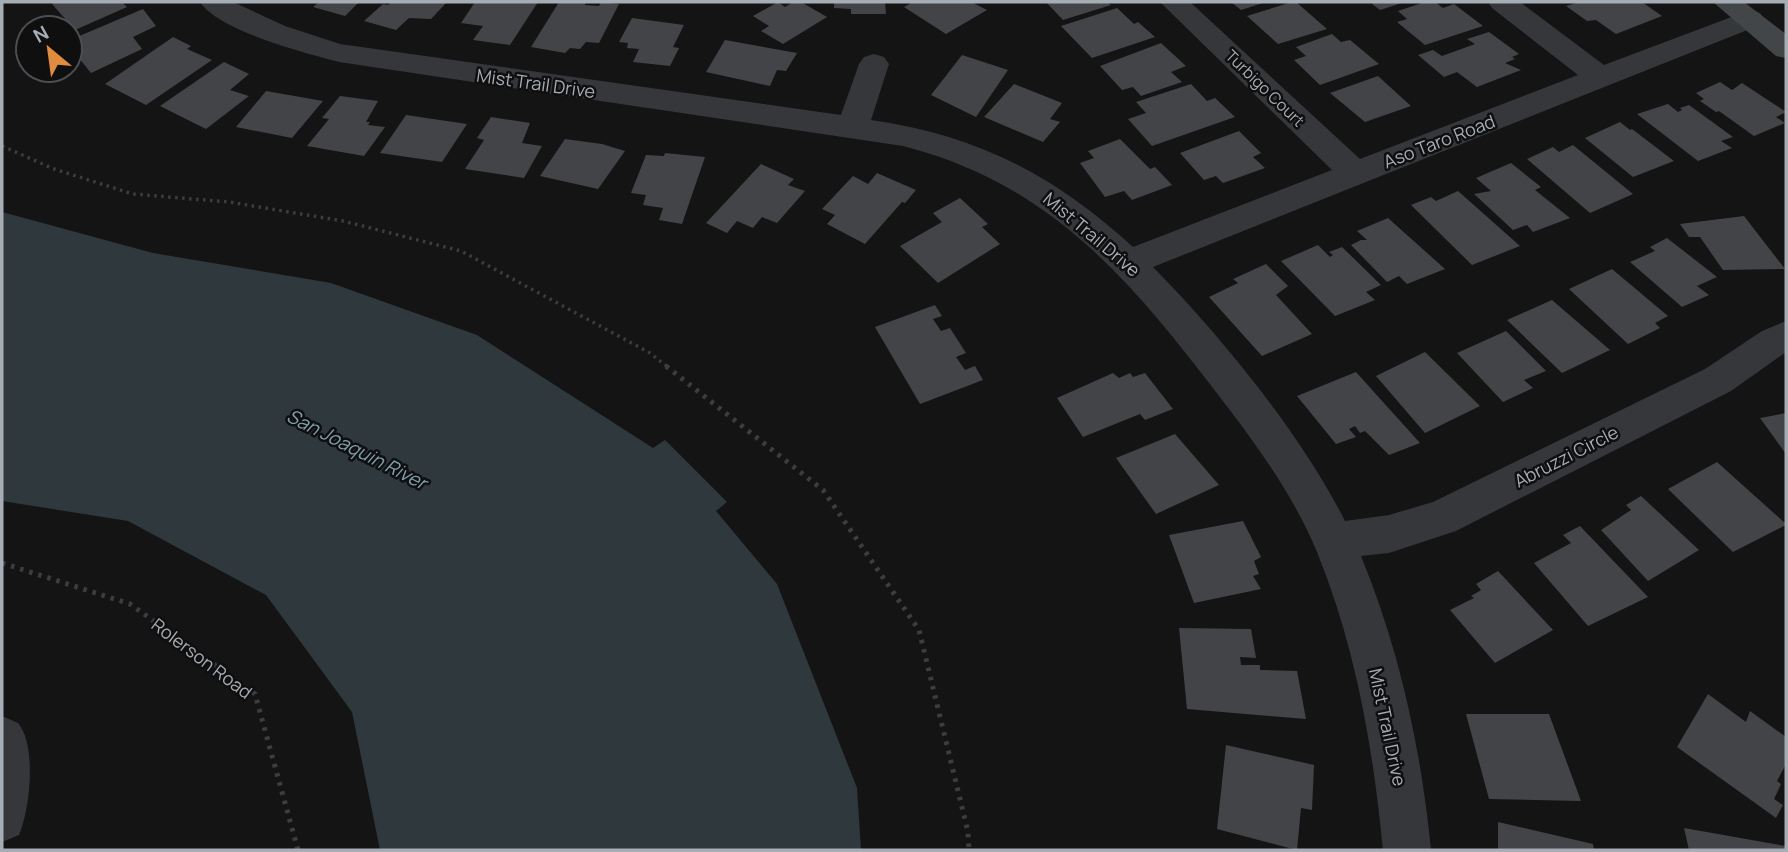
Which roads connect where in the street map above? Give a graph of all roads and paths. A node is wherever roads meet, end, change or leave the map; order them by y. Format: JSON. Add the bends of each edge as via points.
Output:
{"nodes":[{"id":1,"x":1174,"y":2,"type":"edge"},
{"id":2,"x":1502,"y":2,"type":"edge"},
{"id":3,"x":222,"y":4,"type":"edge"},
{"id":4,"x":1738,"y":11,"type":"edge"},
{"id":5,"x":1786,"y":48,"type":"edge"},
{"id":6,"x":874,"y":64,"type":"dead end"},
{"id":7,"x":1602,"y":78,"type":"junction"},
{"id":8,"x":853,"y":127,"type":"junction"},
{"id":9,"x":2,"y":146,"type":"edge"},
{"id":10,"x":1355,"y":173,"type":"junction"},
{"id":11,"x":1129,"y":262,"type":"junction"},
{"id":12,"x":1786,"y":336,"type":"edge"},
{"id":13,"x":1333,"y":541,"type":"junction"},
{"id":14,"x":2,"y":563,"type":"edge"},
{"id":15,"x":2,"y":739,"type":"edge"},
{"id":16,"x":2,"y":818,"type":"edge"},
{"id":17,"x":298,"y":850,"type":"edge"},
{"id":18,"x":969,"y":850,"type":"edge"},
{"id":19,"x":1407,"y":850,"type":"edge"}],
"edges":[{"from":1,"to":10,"type":"street","name":"Turbigo Court"},
{"from":2,"to":7,"type":"street"},
{"from":3,"to":8,"type":"street","name":"Mist Trail Drive","via":[[294,41],[340,53]]},
{"from":4,"to":5,"type":"street"},
{"from":4,"to":7,"type":"street","name":"Aso Taro Road"},
{"from":6,"to":8,"type":"street"},
{"from":7,"to":10,"type":"street","name":"Aso Taro Road"},
{"from":8,"to":11,"type":"street","name":"Mist Trail Drive","via":[[914,138],[985,161],[1026,181]]},
{"from":9,"to":18,"type":"path","via":[[54,169],[133,194],[229,202],[331,219],[461,251],[650,354],[823,490],[919,630]]},
{"from":10,"to":11,"type":"street","name":"Aso Taro Road"},
{"from":11,"to":13,"type":"street","name":"Mist Trail Drive","via":[[1172,307],[1268,430]]},
{"from":12,"to":13,"type":"street","name":"Abruzzi Circle","via":[[1718,380],[1441,518],[1389,534]]},
{"from":13,"to":19,"type":"street","name":"Mist Trail Drive","via":[[1388,707]]},
{"from":14,"to":17,"type":"path","name":"Rolerson Road","via":[[130,604],[256,694]]},
{"from":15,"to":16,"type":"street","via":[[6,744]]}]}
